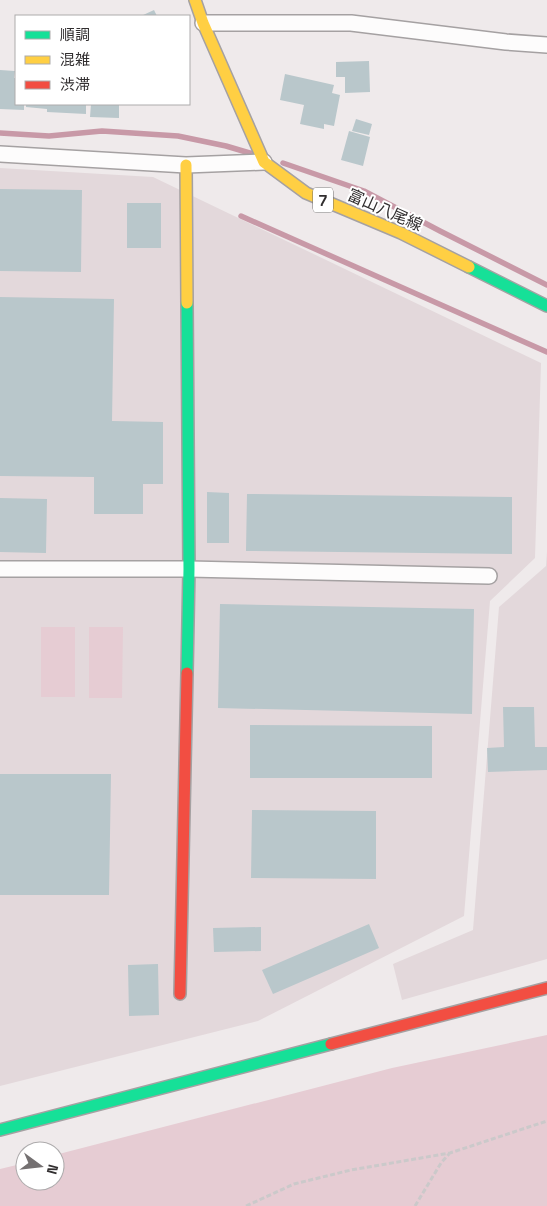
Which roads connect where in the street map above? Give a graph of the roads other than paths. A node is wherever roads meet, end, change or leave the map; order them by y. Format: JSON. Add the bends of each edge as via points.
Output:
{"nodes":[{"id":1,"x":195,"y":0,"type":"edge"},
{"id":2,"x":203,"y":23,"type":"junction"},
{"id":3,"x":547,"y":44,"type":"edge"},
{"id":4,"x":0,"y":154,"type":"edge"},
{"id":5,"x":264,"y":162,"type":"junction"},
{"id":6,"x":186,"y":165,"type":"junction"},
{"id":7,"x":547,"y":306,"type":"edge"},
{"id":8,"x":0,"y":569,"type":"edge"},
{"id":9,"x":189,"y":569,"type":"junction"},
{"id":10,"x":488,"y":576,"type":"dead end"},
{"id":11,"x":547,"y":988,"type":"edge"},
{"id":12,"x":180,"y":994,"type":"dead end"},
{"id":13,"x":0,"y":1130,"type":"edge"}],
"edges":[{"from":1,"to":2,"type":"street","name":"富山八尾線","number":"7"},
{"from":2,"to":3,"type":"street","via":[[351,23]]},
{"from":2,"to":5,"type":"street","name":"富山八尾線","number":"7"},
{"from":4,"to":6,"type":"street"},
{"from":5,"to":6,"type":"street"},
{"from":5,"to":7,"type":"street","name":"富山八尾線","number":"7","via":[[306,193],[401,233]]},
{"from":6,"to":9,"type":"street"},
{"from":8,"to":9,"type":"street"},
{"from":9,"to":10,"type":"street"},
{"from":9,"to":12,"type":"street"},
{"from":11,"to":13,"type":"street"}]}
